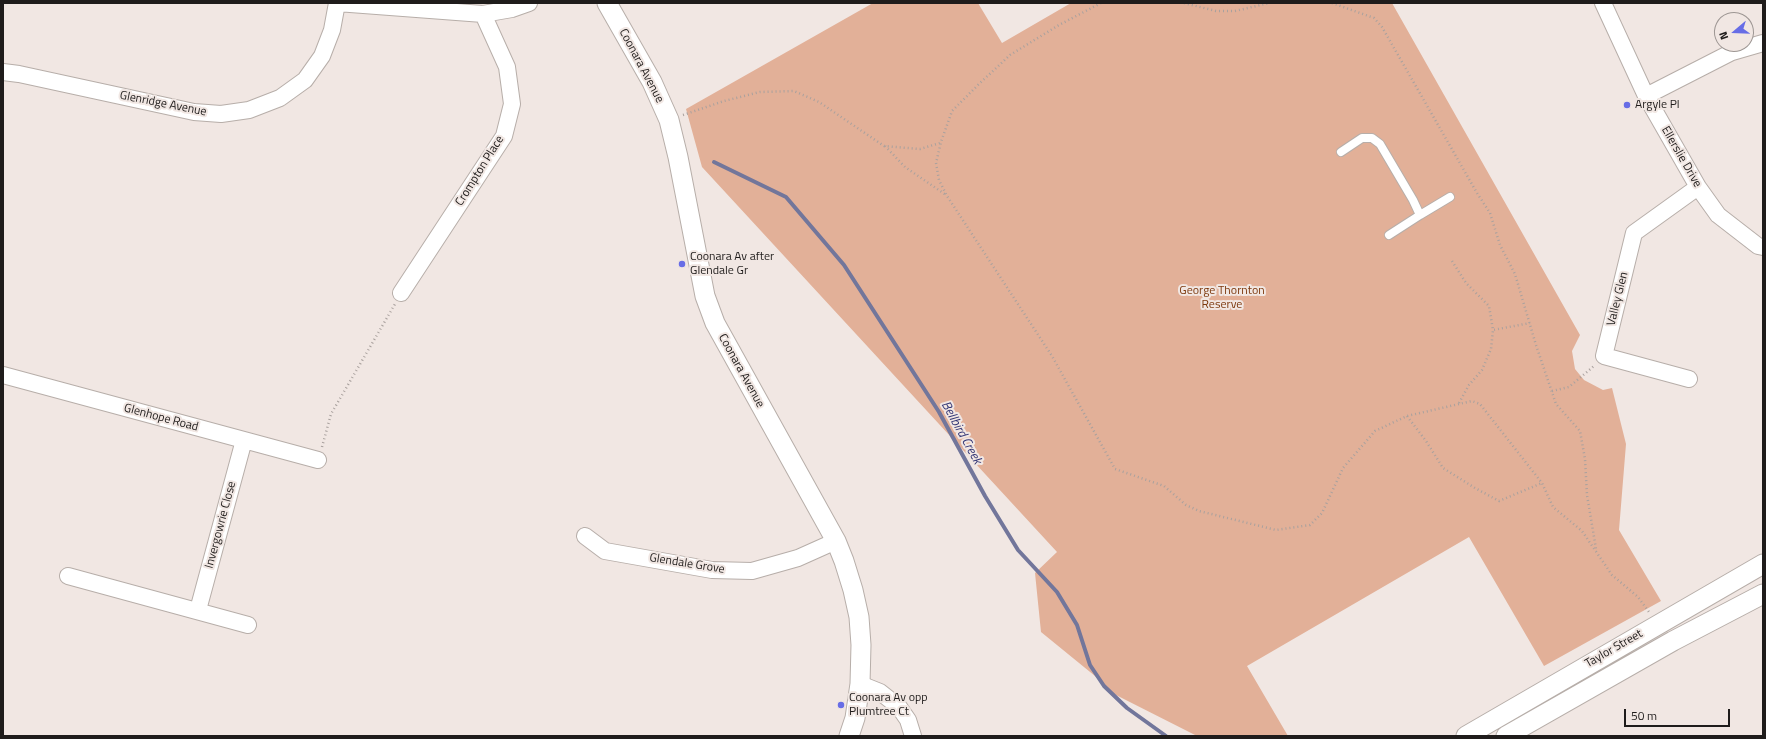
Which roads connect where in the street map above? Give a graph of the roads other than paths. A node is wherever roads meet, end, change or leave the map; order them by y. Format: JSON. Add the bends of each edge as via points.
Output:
{"nodes":[{"id":1,"x":337,"y":3,"type":"edge"},
{"id":2,"x":528,"y":3,"type":"edge"},
{"id":3,"x":608,"y":3,"type":"edge"},
{"id":4,"x":1603,"y":3,"type":"edge"},
{"id":5,"x":484,"y":14,"type":"junction"},
{"id":6,"x":1763,"y":43,"type":"edge"},
{"id":7,"x":3,"y":72,"type":"edge"},
{"id":8,"x":1646,"y":96,"type":"junction"},
{"id":9,"x":1341,"y":152,"type":"dead end"},
{"id":10,"x":1698,"y":188,"type":"junction"},
{"id":11,"x":1450,"y":197,"type":"dead end"},
{"id":12,"x":1420,"y":215,"type":"junction"},
{"id":13,"x":1389,"y":234,"type":"dead end"},
{"id":14,"x":1763,"y":247,"type":"edge"},
{"id":15,"x":401,"y":293,"type":"road end"},
{"id":16,"x":3,"y":375,"type":"edge"},
{"id":17,"x":1689,"y":379,"type":"dead end"},
{"id":18,"x":244,"y":440,"type":"junction"},
{"id":19,"x":318,"y":460,"type":"road end"},
{"id":20,"x":585,"y":536,"type":"dead end"},
{"id":21,"x":836,"y":541,"type":"junction"},
{"id":22,"x":1763,"y":564,"type":"edge"},
{"id":23,"x":68,"y":576,"type":"dead end"},
{"id":24,"x":1763,"y":594,"type":"edge"},
{"id":25,"x":198,"y":610,"type":"junction"},
{"id":26,"x":248,"y":625,"type":"dead end"},
{"id":27,"x":860,"y":684,"type":"junction"},
{"id":28,"x":849,"y":736,"type":"edge"},
{"id":29,"x":914,"y":736,"type":"edge"},
{"id":30,"x":1466,"y":736,"type":"edge"},
{"id":31,"x":1506,"y":736,"type":"edge"}],
"edges":[{"from":1,"to":5,"type":"street"},
{"from":1,"to":7,"type":"street","name":"Glenridge Avenue","via":[[332,30],[322,56],[305,80],[280,98],[249,110],[221,114],[194,112]]},
{"from":2,"to":5,"type":"street"},
{"from":3,"to":21,"type":"street","name":"Coonara Avenue","via":[[652,82],[669,120],[705,296],[715,323]]},
{"from":4,"to":8,"type":"street","name":"Ellerslie Drive"},
{"from":5,"to":15,"type":"street","name":"Crompton Place","via":[[507,67],[512,104],[504,136]]},
{"from":6,"to":8,"type":"street","via":[[1732,52]]},
{"from":8,"to":10,"type":"street","name":"Ellerslie Drive"},
{"from":9,"to":12,"type":"lane","via":[[1362,138],[1372,138],[1380,144]]},
{"from":10,"to":14,"type":"street","name":"Ellerslie Drive","via":[[1718,215],[1758,246]]},
{"from":10,"to":17,"type":"street","name":"Valley Glen","via":[[1634,233],[1604,356]]},
{"from":11,"to":12,"type":"lane"},
{"from":12,"to":13,"type":"lane"},
{"from":16,"to":18,"type":"street","name":"Glenhope Road"},
{"from":18,"to":19,"type":"street","name":"Glenhope Road"},
{"from":18,"to":25,"type":"street","name":"Invergowrie Close"},
{"from":20,"to":21,"type":"street","name":"Glendale Grove","via":[[605,551],[712,570],[752,571],[798,558]]},
{"from":21,"to":27,"type":"street","name":"Coonara Avenue","via":[[854,590],[859,618],[862,645]]},
{"from":22,"to":30,"type":"street","name":"Taylor Street"},
{"from":23,"to":25,"type":"street"},
{"from":24,"to":31,"type":"street","name":"Taylor Street","via":[[1672,641]]},
{"from":25,"to":26,"type":"street"},
{"from":27,"to":28,"type":"street","name":"Coonara Avenue","via":[[855,718]]},
{"from":27,"to":29,"type":"street","via":[[880,692],[899,707],[908,720]]}]}
